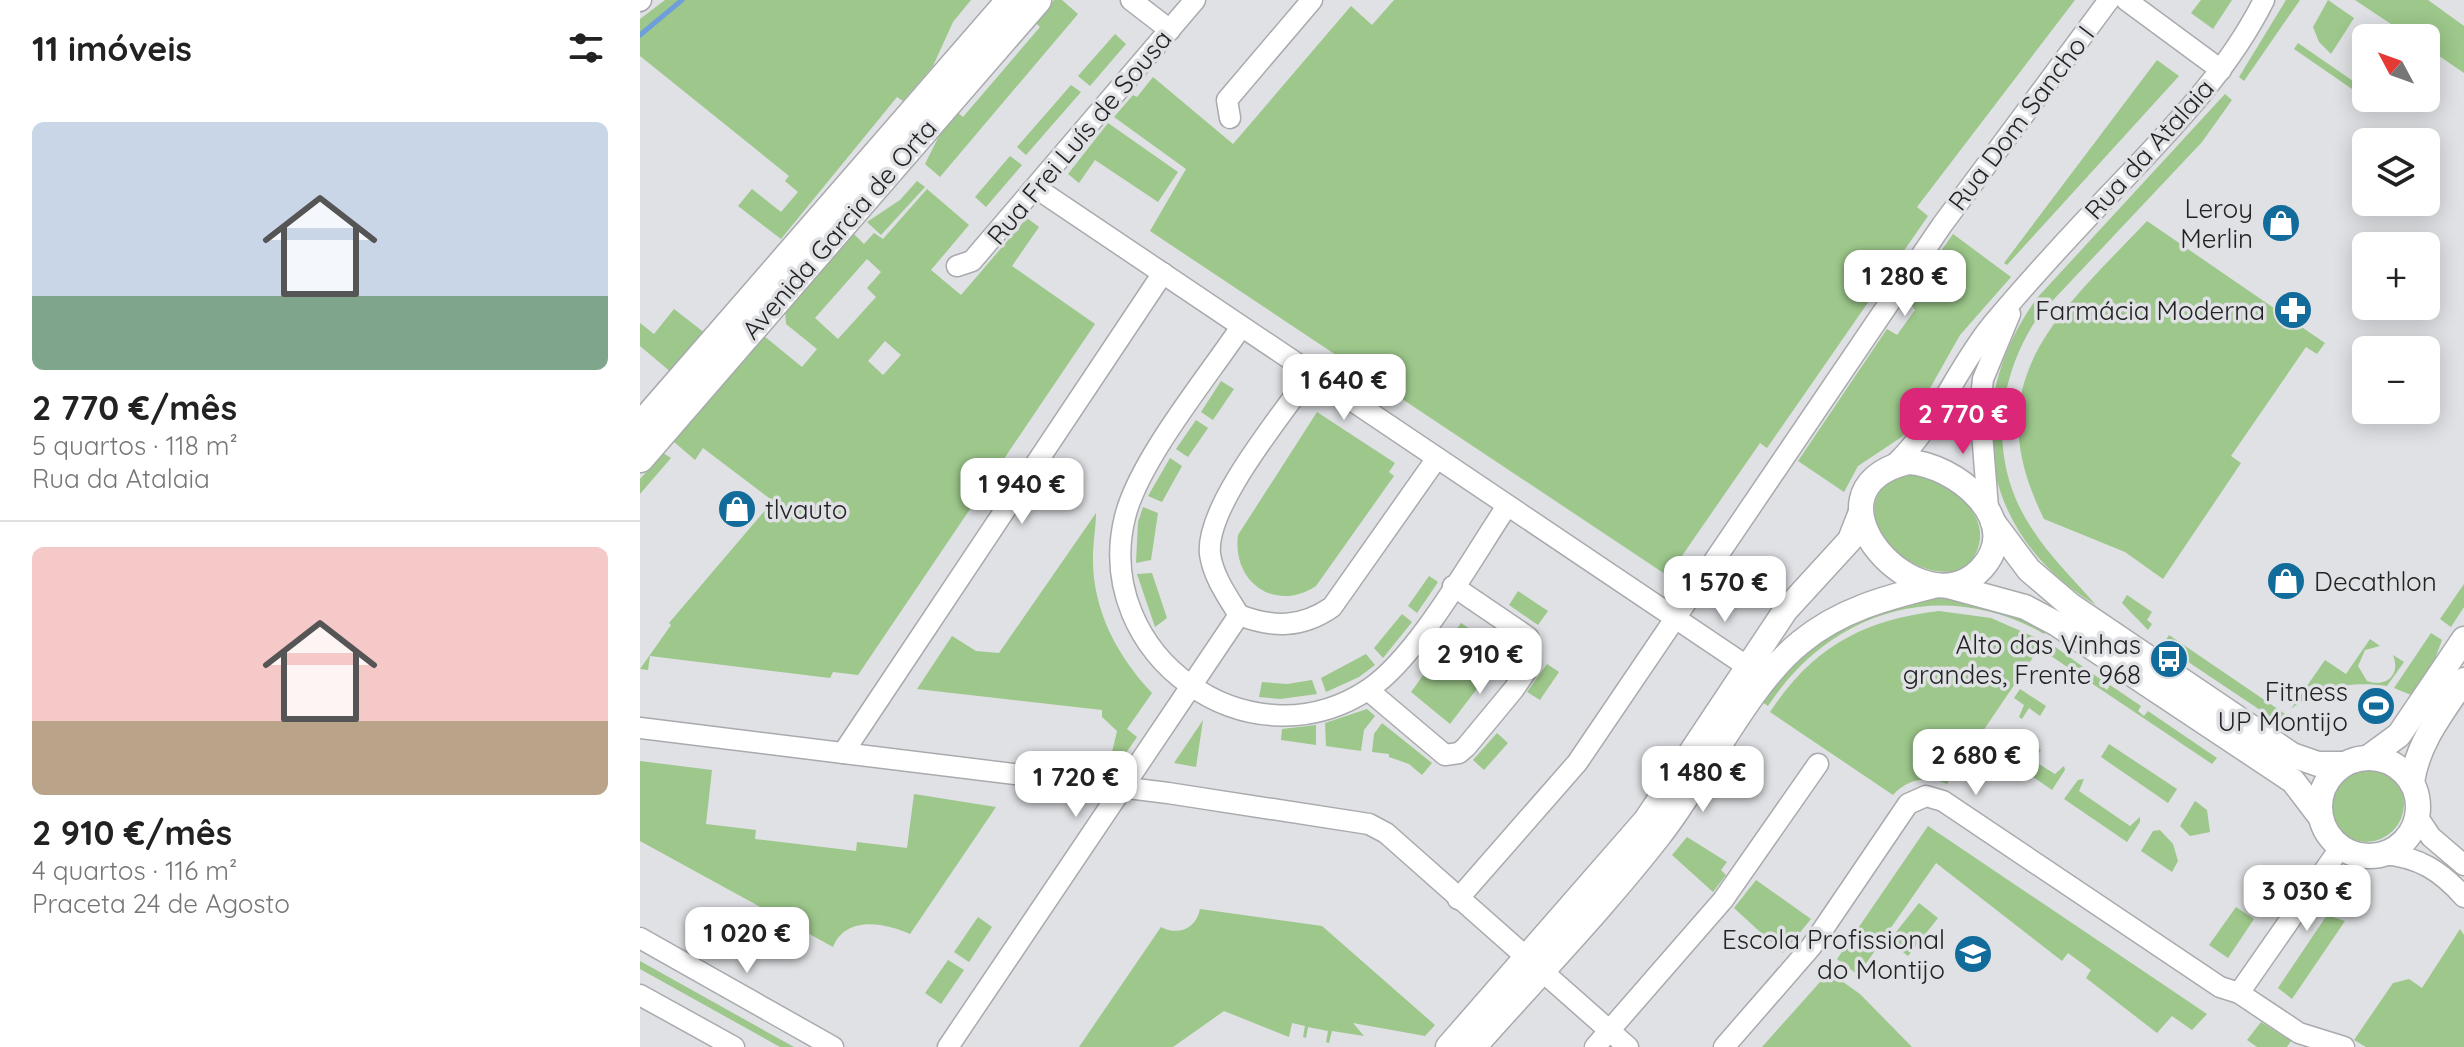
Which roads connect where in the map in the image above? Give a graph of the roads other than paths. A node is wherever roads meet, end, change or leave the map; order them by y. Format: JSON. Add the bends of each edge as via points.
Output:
{"nodes":[{"id":1,"x":1011,"y":0,"type":"edge"},
{"id":2,"x":1037,"y":0,"type":"edge"},
{"id":3,"x":1131,"y":0,"type":"edge"},
{"id":4,"x":1195,"y":0,"type":"edge"},
{"id":5,"x":1312,"y":0,"type":"edge"},
{"id":6,"x":2109,"y":0,"type":"edge"},
{"id":7,"x":2126,"y":0,"type":"edge"},
{"id":8,"x":2264,"y":0,"type":"edge"},
{"id":9,"x":1170,"y":30,"type":"junction"},
{"id":10,"x":2221,"y":70,"type":"junction"},
{"id":11,"x":1230,"y":118,"type":"dead end"},
{"id":12,"x":1036,"y":188,"type":"junction"},
{"id":13,"x":957,"y":266,"type":"dead end"},
{"id":14,"x":1163,"y":273,"type":"junction"},
{"id":15,"x":2022,"y":288,"type":"junction"},
{"id":16,"x":1241,"y":327,"type":"junction"},
{"id":17,"x":1311,"y":373,"type":"junction"},
{"id":18,"x":640,"y":427,"type":"edge"},
{"id":19,"x":640,"y":458,"type":"edge"},
{"id":20,"x":1437,"y":458,"type":"junction"},
{"id":21,"x":1894,"y":465,"type":"junction"},
{"id":22,"x":1507,"y":506,"type":"junction"},
{"id":23,"x":1861,"y":512,"type":"junction"},
{"id":24,"x":1991,"y":515,"type":"junction"},
{"id":25,"x":1453,"y":586,"type":"junction"},
{"id":26,"x":1941,"y":586,"type":"junction"},
{"id":27,"x":1239,"y":615,"type":"junction"},
{"id":28,"x":1676,"y":618,"type":"junction"},
{"id":29,"x":2464,"y":639,"type":"edge"},
{"id":30,"x":1748,"y":667,"type":"junction"},
{"id":31,"x":2464,"y":680,"type":"edge"},
{"id":32,"x":1192,"y":688,"type":"junction"},
{"id":33,"x":1368,"y":690,"type":"junction"},
{"id":34,"x":640,"y":728,"type":"edge"},
{"id":35,"x":843,"y":753,"type":"junction"},
{"id":36,"x":2369,"y":757,"type":"junction"},
{"id":37,"x":1818,"y":764,"type":"dead end"},
{"id":38,"x":2343,"y":764,"type":"junction"},
{"id":39,"x":2412,"y":782,"type":"junction"},
{"id":40,"x":1123,"y":788,"type":"junction"},
{"id":41,"x":2319,"y":815,"type":"junction"},
{"id":42,"x":2417,"y":816,"type":"junction"},
{"id":43,"x":2340,"y":848,"type":"junction"},
{"id":44,"x":2384,"y":854,"type":"junction"},
{"id":45,"x":2464,"y":865,"type":"edge"},
{"id":46,"x":2464,"y":897,"type":"edge"},
{"id":47,"x":1458,"y":899,"type":"junction"},
{"id":48,"x":640,"y":938,"type":"edge"},
{"id":49,"x":1533,"y":965,"type":"junction"},
{"id":50,"x":2239,"y":993,"type":"junction"},
{"id":51,"x":640,"y":995,"type":"edge"},
{"id":52,"x":1609,"y":1030,"type":"junction"},
{"id":53,"x":2300,"y":1040,"type":"edge"},
{"id":54,"x":707,"y":1041,"type":"edge"},
{"id":55,"x":734,"y":1047,"type":"edge"},
{"id":56,"x":833,"y":1047,"type":"edge"},
{"id":57,"x":948,"y":1047,"type":"edge"},
{"id":58,"x":1448,"y":1047,"type":"edge"},
{"id":59,"x":1474,"y":1047,"type":"edge"},
{"id":60,"x":1595,"y":1047,"type":"edge"},
{"id":61,"x":1628,"y":1047,"type":"edge"},
{"id":62,"x":1724,"y":1047,"type":"edge"},
{"id":63,"x":2344,"y":1047,"type":"edge"}],
"edges":[{"from":1,"to":18,"type":"main road","name":"Avenida Garcia de Orta"},
{"from":2,"to":19,"type":"main road","name":"Avenida Garcia de Orta"},
{"from":3,"to":9,"type":"street"},
{"from":4,"to":9,"type":"street","name":"Rua Frei Luís de Sousa"},
{"from":5,"to":11,"type":"street","via":[[1227,100]]},
{"from":6,"to":28,"type":"street","name":"Rua Dom Sancho I","via":[[1960,199]]},
{"from":7,"to":10,"type":"street"},
{"from":8,"to":10,"type":"street","name":"Rua da Atalaia"},
{"from":9,"to":12,"type":"street","name":"Rua Frei Luís de Sousa"},
{"from":10,"to":15,"type":"street","name":"Rua da Atalaia"},
{"from":12,"to":13,"type":"street","name":"Rua Frei Luís de Sousa","via":[[972,261]]},
{"from":12,"to":14,"type":"street"},
{"from":14,"to":16,"type":"street"},
{"from":14,"to":35,"type":"street"},
{"from":15,"to":21,"type":"street","name":"Rua da Atalaia","via":[[1981,339],[1919,440]]},
{"from":15,"to":24,"type":"street","name":"Rua da Atalaia","via":[[1983,379],[1981,452]]},
{"from":16,"to":17,"type":"street"},
{"from":16,"to":32,"type":"street","via":[[1145,468],[1131,495],[1120,541],[1120,569],[1131,615],[1152,650]]},
{"from":17,"to":20,"type":"street"},
{"from":17,"to":27,"type":"street","via":[[1213,525],[1212,566]]},
{"from":20,"to":22,"type":"street"},
{"from":20,"to":27,"type":"street","via":[[1332,607],[1316,618],[1278,626]]},
{"from":21,"to":23,"type":"street","via":[[1870,484]]},
{"from":21,"to":24,"type":"street","via":[[1923,462],[1937,467],[1979,496]]},
{"from":22,"to":25,"type":"street"},
{"from":22,"to":28,"type":"street"},
{"from":23,"to":26,"type":"street","via":[[1877,552],[1919,581]]},
{"from":23,"to":30,"type":"street","via":[[1850,540],[1792,603]]},
{"from":24,"to":26,"type":"street","via":[[1995,536],[1986,564],[1975,575]]},
{"from":24,"to":38,"type":"street","via":[[2029,570],[2130,647],[2292,755],[2318,764]]},
{"from":25,"to":33,"type":"street","via":[[1400,661]]},
{"from":25,"to":33,"type":"street","via":[[1528,637],[1531,646],[1531,664],[1489,720],[1459,753],[1445,755]]},
{"from":26,"to":41,"type":"street","via":[[2025,607],[2057,624],[2293,781]]},
{"from":26,"to":49,"type":"street","via":[[1872,601],[1829,621],[1799,643],[1774,668],[1659,837]]},
{"from":27,"to":32,"type":"street"},
{"from":28,"to":30,"type":"street"},
{"from":28,"to":47,"type":"street","name":"Rua Dom Sancho I","via":[[1577,763]]},
{"from":29,"to":36,"type":"street","via":[[2399,735]]},
{"from":30,"to":49,"type":"street","via":[[1646,820]]},
{"from":31,"to":39,"type":"street","via":[[2424,740]]},
{"from":32,"to":33,"type":"street","via":[[1235,709],[1279,715],[1325,709]]},
{"from":32,"to":40,"type":"street"},
{"from":34,"to":35,"type":"street"},
{"from":35,"to":40,"type":"street"},
{"from":36,"to":38,"type":"street"},
{"from":36,"to":39,"type":"street","via":[[2394,764]]},
{"from":37,"to":52,"type":"street","via":[[1731,890]]},
{"from":38,"to":41,"type":"street","via":[[2323,786]]},
{"from":39,"to":42,"type":"street"},
{"from":40,"to":47,"type":"street","via":[[1369,824],[1386,833]]},
{"from":40,"to":57,"type":"street"},
{"from":41,"to":43,"type":"street"},
{"from":42,"to":44,"type":"street","via":[[2406,839]]},
{"from":42,"to":45,"type":"street","via":[[2431,837]]},
{"from":43,"to":44,"type":"street","via":[[2369,856]]},
{"from":43,"to":50,"type":"street"},
{"from":44,"to":46,"type":"street","via":[[2410,856],[2429,866]]},
{"from":47,"to":49,"type":"street"},
{"from":48,"to":56,"type":"street"},
{"from":49,"to":52,"type":"street"},
{"from":49,"to":58,"type":"street"},
{"from":49,"to":59,"type":"street"},
{"from":50,"to":53,"type":"street"},
{"from":50,"to":62,"type":"street","via":[[2220,987],[1943,801],[1926,796],[1908,804],[1811,947]]},
{"from":51,"to":54,"type":"street"},
{"from":52,"to":60,"type":"street"},
{"from":52,"to":61,"type":"street"},
{"from":53,"to":63,"type":"street"},
{"from":54,"to":55,"type":"street"}]}
